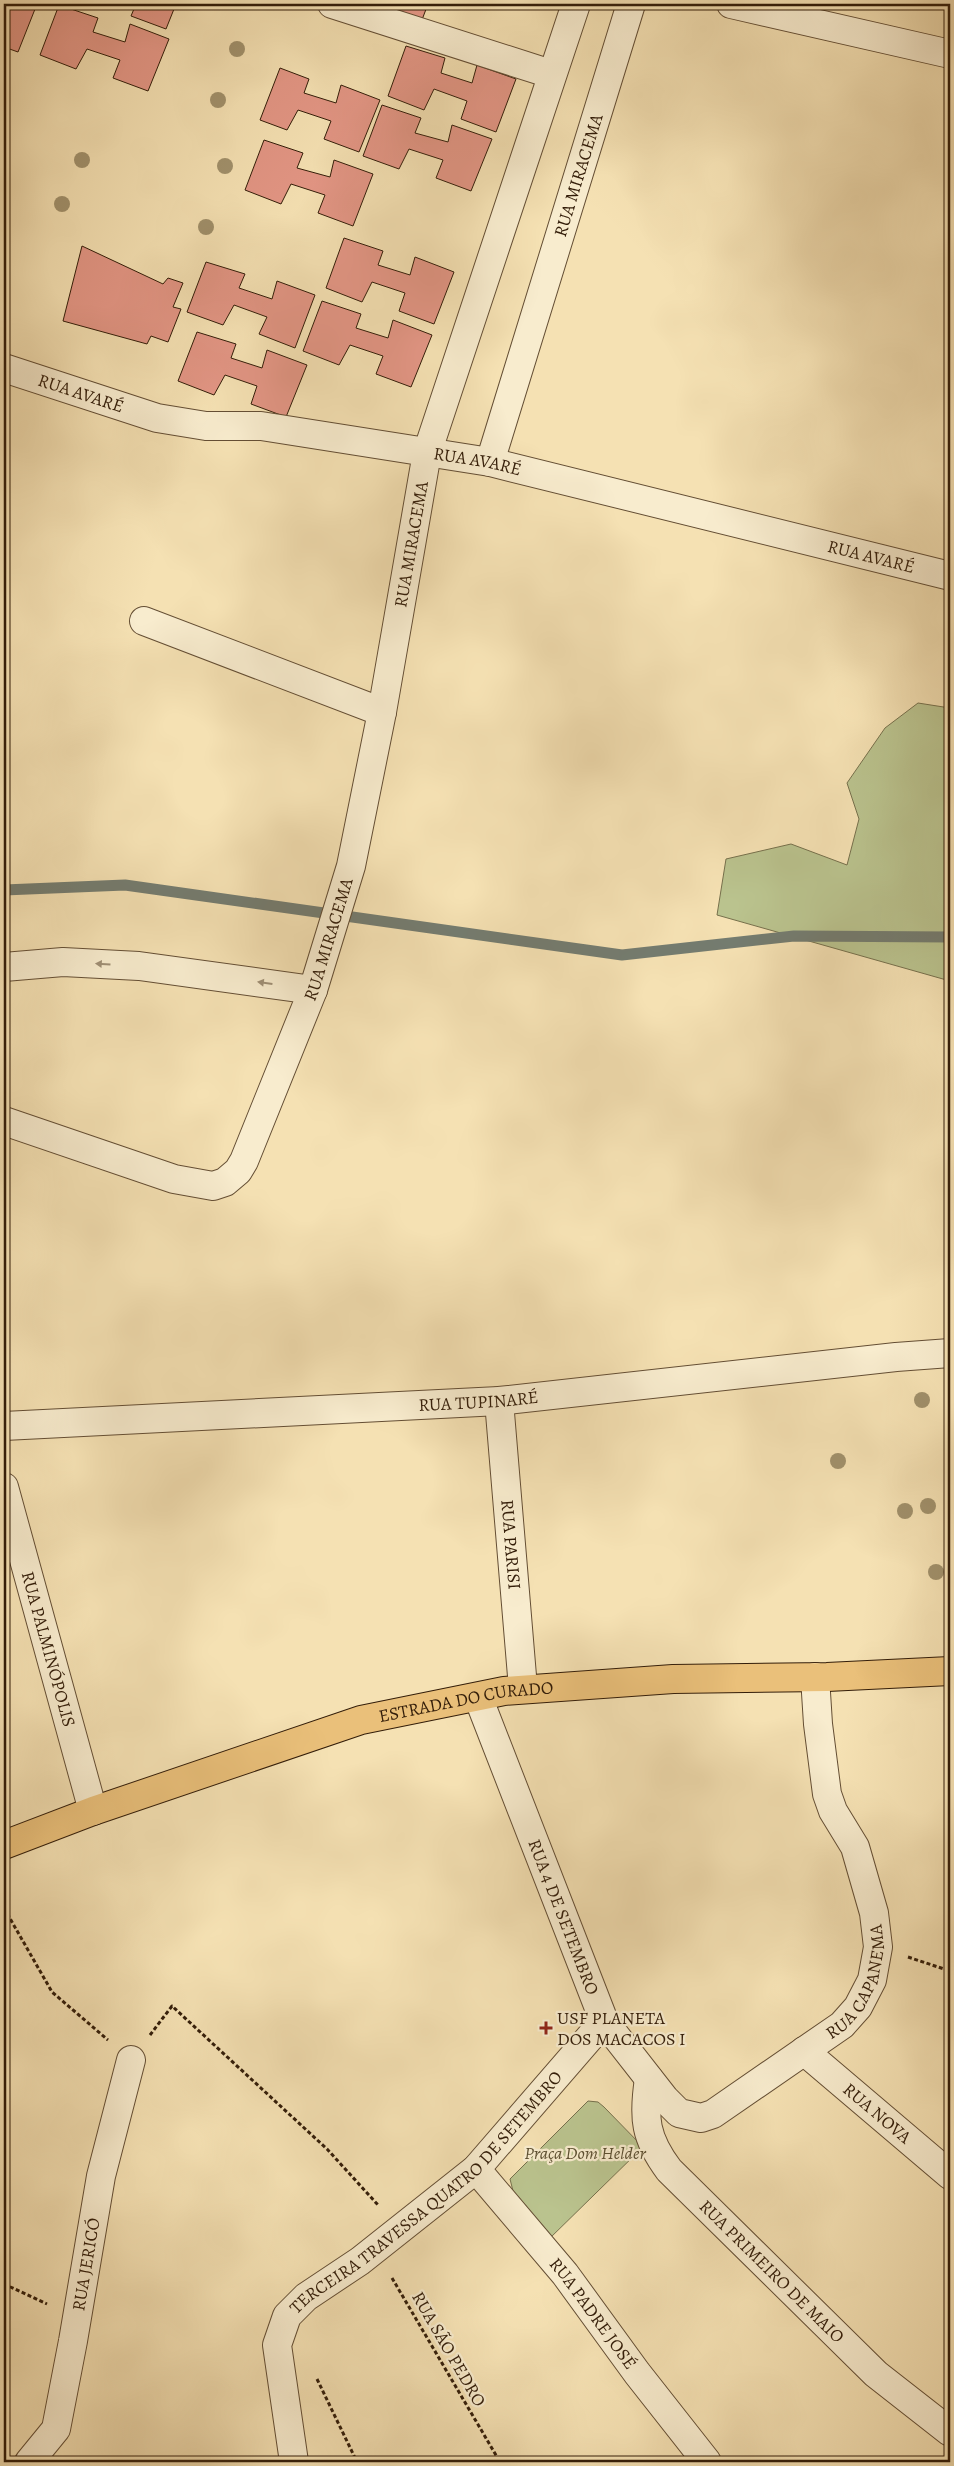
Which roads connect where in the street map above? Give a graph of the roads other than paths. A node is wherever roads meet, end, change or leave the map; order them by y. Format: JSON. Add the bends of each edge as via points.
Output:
{"nodes":[{"id":1,"x":332,"y":4,"type":"edge"},
{"id":2,"x":576,"y":4,"type":"edge"},
{"id":3,"x":631,"y":4,"type":"edge"},
{"id":4,"x":731,"y":4,"type":"edge"},
{"id":5,"x":950,"y":54,"type":"edge"},
{"id":6,"x":551,"y":74,"type":"junction"},
{"id":7,"x":4,"y":368,"type":"edge"},
{"id":8,"x":427,"y":453,"type":"junction"},
{"id":9,"x":490,"y":462,"type":"junction"},
{"id":10,"x":950,"y":576,"type":"edge"},
{"id":11,"x":144,"y":621,"type":"dead end"},
{"id":12,"x":382,"y":712,"type":"junction"},
{"id":13,"x":4,"y":967,"type":"edge"},
{"id":14,"x":313,"y":990,"type":"junction"},
{"id":15,"x":4,"y":1121,"type":"edge"},
{"id":16,"x":950,"y":1353,"type":"edge"},
{"id":17,"x":499,"y":1401,"type":"junction"},
{"id":18,"x":4,"y":1426,"type":"edge"},
{"id":19,"x":4,"y":1487,"type":"edge"},
{"id":20,"x":950,"y":1671,"type":"edge"},
{"id":21,"x":815,"y":1678,"type":"junction"},
{"id":22,"x":523,"y":1688,"type":"junction"},
{"id":23,"x":478,"y":1696,"type":"junction"},
{"id":24,"x":93,"y":1811,"type":"junction"},
{"id":25,"x":4,"y":1845,"type":"edge"},
{"id":26,"x":604,"y":2021,"type":"junction"},
{"id":27,"x":804,"y":2051,"type":"junction"},
{"id":28,"x":130,"y":2060,"type":"road end"},
{"id":29,"x":649,"y":2079,"type":"junction"},
{"id":30,"x":713,"y":2114,"type":"joint"},
{"id":31,"x":476,"y":2169,"type":"junction"},
{"id":32,"x":950,"y":2175,"type":"edge"},
{"id":33,"x":950,"y":2432,"type":"edge"},
{"id":34,"x":29,"y":2462,"type":"edge"},
{"id":35,"x":294,"y":2462,"type":"edge"},
{"id":36,"x":707,"y":2462,"type":"edge"}],
"edges":[{"from":1,"to":6,"type":"street"},
{"from":2,"to":6,"type":"street","name":"RUA MIRACEMA"},
{"from":3,"to":9,"type":"street","name":"RUA MIRACEMA"},
{"from":4,"to":5,"type":"street"},
{"from":6,"to":8,"type":"street","name":"RUA MIRACEMA"},
{"from":7,"to":8,"type":"street","name":"RUA AVARÉ","via":[[157,418],[206,426],[261,426]]},
{"from":8,"to":9,"type":"street","name":"RUA AVARÉ"},
{"from":8,"to":12,"type":"street","name":"RUA MIRACEMA"},
{"from":9,"to":10,"type":"street","name":"RUA AVARÉ"},
{"from":11,"to":12,"type":"street"},
{"from":12,"to":14,"type":"street","name":"RUA MIRACEMA","via":[[351,866]]},
{"from":14,"to":13,"type":"street","one_way":true,"via":[[139,966],[64,962]]},
{"from":14,"to":15,"type":"street","name":"RUA MIRACEMA","via":[[244,1161],[225,1182],[213,1186],[174,1179]]},
{"from":16,"to":17,"type":"street","name":"RUA TUPINARÉ"},
{"from":17,"to":18,"type":"street","name":"RUA TUPINARÉ"},
{"from":17,"to":22,"type":"street","name":"RUA PARISI"},
{"from":19,"to":24,"type":"street","name":"RUA PALMINÓPOLIS"},
{"from":20,"to":21,"type":"main road","name":"ESTRADA DO CURADO"},
{"from":21,"to":22,"type":"main road","name":"ESTRADA DO CURADO","via":[[673,1679]]},
{"from":21,"to":27,"type":"street","name":"RUA CAPANEMA","via":[[826,1794],[855,1847],[874,1913],[878,1947],[872,1980],[858,2007],[842,2025]]},
{"from":22,"to":23,"type":"main road","name":"ESTRADA DO CURADO"},
{"from":23,"to":24,"type":"main road","name":"ESTRADA DO CURADO","via":[[361,1720]]},
{"from":23,"to":26,"type":"street","name":"RUA 4 DE SETEMBRO"},
{"from":24,"to":25,"type":"main road","name":"ESTRADA DO CURADO"},
{"from":26,"to":29,"type":"street","name":"RUA 4 DE SETEMBRO"},
{"from":26,"to":31,"type":"street","name":"TERCEIRA TRAVESSA QUATRO DE SETEMBRO"},
{"from":27,"to":30,"type":"street","name":"RUA CAPANEMA"},
{"from":27,"to":32,"type":"street","name":"RUA NOVA"},
{"from":28,"to":34,"type":"street","name":"RUA JERICÓ","via":[[101,2176],[56,2429]]},
{"from":29,"to":30,"type":"street","name":"RUA 4 DE SETEMBRO","via":[[679,2114],[701,2118]]},
{"from":29,"to":33,"type":"street","name":"RUA PRIMEIRO DE MAIO","via":[[646,2119],[654,2151],[669,2170],[876,2374]]},
{"from":31,"to":35,"type":"street","name":"TERCEIRA TRAVESSA QUATRO DE SETEMBRO","via":[[401,2230],[306,2297],[286,2316],[277,2344]]},
{"from":31,"to":36,"type":"street","name":"RUA PADRE JOSÉ","via":[[565,2274]]}]}
